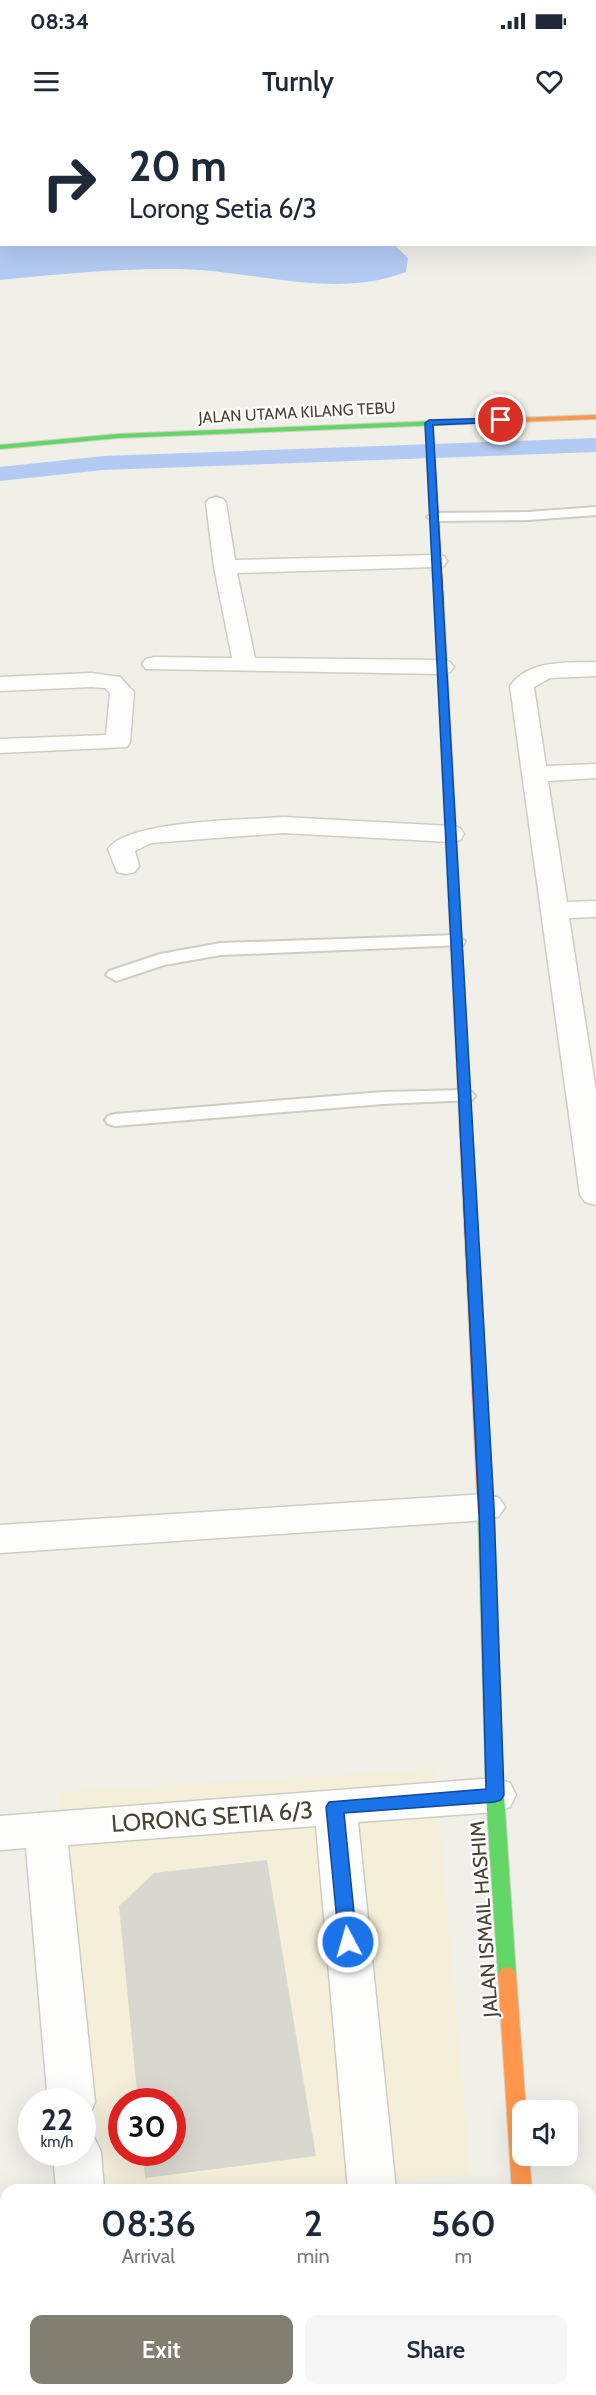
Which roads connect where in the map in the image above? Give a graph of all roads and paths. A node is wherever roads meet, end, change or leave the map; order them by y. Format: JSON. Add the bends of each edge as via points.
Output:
{"nodes":[{"id":1,"x":596,"y":417,"type":"edge"},
{"id":2,"x":429,"y":423,"type":"junction"},
{"id":3,"x":0,"y":447,"type":"edge"},
{"id":4,"x":216,"y":503,"type":"dead end"},
{"id":5,"x":596,"y":510,"type":"edge"},
{"id":6,"x":434,"y":517,"type":"junction"},
{"id":7,"x":436,"y":561,"type":"junction"},
{"id":8,"x":225,"y":567,"type":"junction"},
{"id":9,"x":154,"y":664,"type":"dead end"},
{"id":10,"x":245,"y":665,"type":"junction"},
{"id":11,"x":442,"y":667,"type":"junction"},
{"id":12,"x":596,"y":669,"type":"edge"},
{"id":13,"x":0,"y":684,"type":"edge"},
{"id":14,"x":0,"y":746,"type":"edge"},
{"id":15,"x":596,"y":771,"type":"edge"},
{"id":16,"x":535,"y":774,"type":"junction"},
{"id":17,"x":451,"y":834,"type":"junction"},
{"id":18,"x":126,"y":866,"type":"dead end"},
{"id":19,"x":596,"y":909,"type":"edge"},
{"id":20,"x":555,"y":911,"type":"junction"},
{"id":21,"x":456,"y":941,"type":"junction"},
{"id":22,"x":116,"y":975,"type":"dead end"},
{"id":23,"x":587,"y":1072,"type":"edge"},
{"id":24,"x":465,"y":1096,"type":"junction"},
{"id":25,"x":115,"y":1120,"type":"dead end"},
{"id":26,"x":595,"y":1186,"type":"edge"},
{"id":27,"x":486,"y":1507,"type":"junction"},
{"id":28,"x":0,"y":1539,"type":"edge"},
{"id":29,"x":495,"y":1795,"type":"junction"},
{"id":30,"x":335,"y":1807,"type":"junction"},
{"id":31,"x":45,"y":1829,"type":"junction"},
{"id":32,"x":0,"y":1833,"type":"edge"},
{"id":33,"x":71,"y":2088,"type":"edge"},
{"id":34,"x":78,"y":2166,"type":"edge"},
{"id":35,"x":80,"y":2184,"type":"edge"},
{"id":36,"x":371,"y":2184,"type":"edge"},
{"id":37,"x":522,"y":2184,"type":"edge"}],
"edges":[{"from":1,"to":2,"type":"street","name":"JALAN UTAMA KILANG TEBU"},
{"from":2,"to":3,"type":"street","name":"JALAN UTAMA KILANG TEBU","via":[[118,436]]},
{"from":2,"to":6,"type":"street","name":"JALAN ISMAIL HASHIM"},
{"from":4,"to":8,"type":"street"},
{"from":5,"to":6,"type":"lane","via":[[528,516]]},
{"from":6,"to":7,"type":"street","name":"JALAN ISMAIL HASHIM"},
{"from":7,"to":8,"type":"street"},
{"from":7,"to":11,"type":"street","name":"JALAN ISMAIL HASHIM"},
{"from":8,"to":10,"type":"street"},
{"from":9,"to":10,"type":"street"},
{"from":10,"to":11,"type":"street"},
{"from":11,"to":17,"type":"street","name":"JALAN ISMAIL HASHIM"},
{"from":12,"to":16,"type":"street","via":[[543,672],[529,677],[522,686]]},
{"from":13,"to":14,"type":"street","via":[[91,680],[112,682],[123,692],[118,742]]},
{"from":15,"to":16,"type":"street"},
{"from":16,"to":20,"type":"street"},
{"from":17,"to":18,"type":"street","via":[[283,825],[167,833],[131,842],[121,849]]},
{"from":17,"to":21,"type":"street","name":"JALAN ISMAIL HASHIM"},
{"from":19,"to":20,"type":"street"},
{"from":20,"to":23,"type":"street"},
{"from":21,"to":22,"type":"lane","via":[[222,949],[160,960]]},
{"from":21,"to":24,"type":"street","name":"JALAN ISMAIL HASHIM"},
{"from":23,"to":26,"type":"street"},
{"from":24,"to":25,"type":"lane","via":[[383,1098]]},
{"from":24,"to":27,"type":"street","name":"JALAN ISMAIL HASHIM"},
{"from":27,"to":28,"type":"street"},
{"from":27,"to":29,"type":"street","name":"JALAN ISMAIL HASHIM"},
{"from":29,"to":30,"type":"street","name":"LORONG SETIA 6/3"},
{"from":29,"to":37,"type":"street","name":"JALAN ISMAIL HASHIM"},
{"from":30,"to":31,"type":"street","name":"LORONG SETIA 6/3"},
{"from":30,"to":36,"type":"street"},
{"from":31,"to":32,"type":"street","name":"LORONG SETIA 6/3"},
{"from":31,"to":33,"type":"street"},
{"from":34,"to":35,"type":"street"}]}
